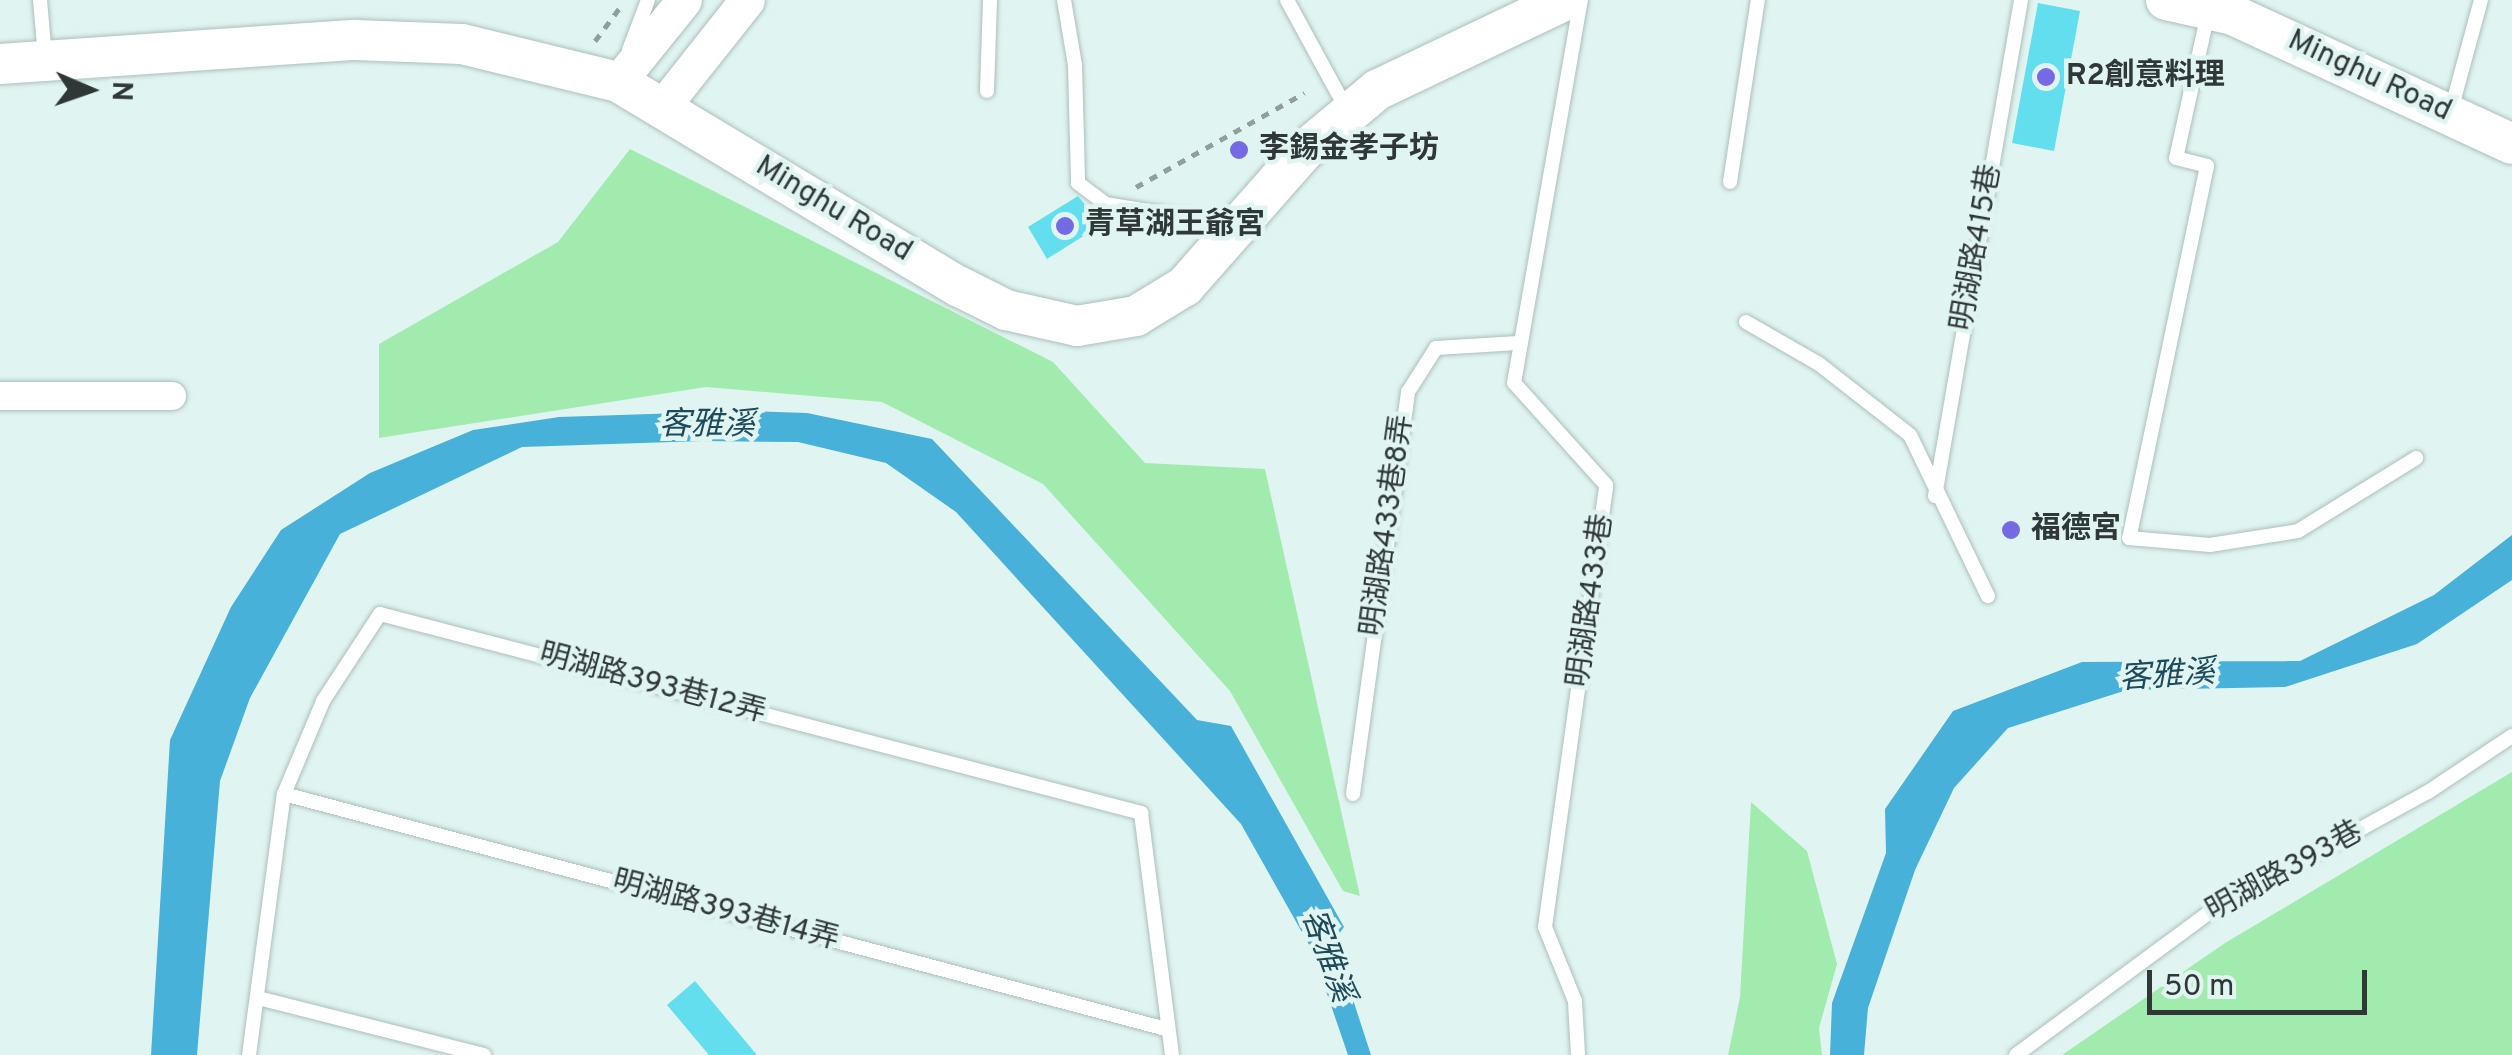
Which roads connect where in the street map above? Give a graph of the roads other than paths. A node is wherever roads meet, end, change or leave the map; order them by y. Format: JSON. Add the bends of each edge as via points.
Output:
{"nodes":[{"id":1,"x":40,"y":0,"type":"edge"},
{"id":2,"x":648,"y":0,"type":"edge"},
{"id":3,"x":684,"y":0,"type":"edge"},
{"id":4,"x":747,"y":0,"type":"edge"},
{"id":5,"x":766,"y":0,"type":"edge"},
{"id":6,"x":990,"y":0,"type":"edge"},
{"id":7,"x":1064,"y":0,"type":"edge"},
{"id":8,"x":1287,"y":0,"type":"edge"},
{"id":9,"x":1566,"y":0,"type":"edge"},
{"id":10,"x":1581,"y":0,"type":"edge"},
{"id":11,"x":1758,"y":0,"type":"edge"},
{"id":12,"x":2021,"y":0,"type":"edge"},
{"id":13,"x":2166,"y":0,"type":"edge"},
{"id":14,"x":2482,"y":0,"type":"edge"},
{"id":15,"x":2226,"y":7,"type":"edge"},
{"id":16,"x":45,"y":57,"type":"junction"},
{"id":17,"x":0,"y":64,"type":"edge"},
{"id":18,"x":618,"y":82,"type":"junction"},
{"id":19,"x":987,"y":92,"type":"dead end"},
{"id":20,"x":664,"y":106,"type":"junction"},
{"id":21,"x":1349,"y":114,"type":"junction"},
{"id":22,"x":2450,"y":115,"type":"junction"},
{"id":23,"x":2512,"y":144,"type":"edge"},
{"id":24,"x":1730,"y":182,"type":"dead end"},
{"id":25,"x":1238,"y":226,"type":"junction"},
{"id":26,"x":1746,"y":322,"type":"dead end"},
{"id":27,"x":1518,"y":343,"type":"junction"},
{"id":28,"x":0,"y":396,"type":"edge"},
{"id":29,"x":172,"y":396,"type":"dead end"},
{"id":30,"x":2416,"y":458,"type":"dead end"},
{"id":31,"x":1935,"y":496,"type":"junction"},
{"id":32,"x":1988,"y":596,"type":"dead end"},
{"id":33,"x":2512,"y":736,"type":"edge"},
{"id":34,"x":284,"y":794,"type":"junction"},
{"id":35,"x":1352,"y":794,"type":"dead end"},
{"id":36,"x":262,"y":998,"type":"junction"},
{"id":37,"x":1166,"y":1029,"type":"junction"},
{"id":38,"x":249,"y":1055,"type":"edge"},
{"id":39,"x":484,"y":1055,"type":"edge"},
{"id":40,"x":1172,"y":1055,"type":"edge"},
{"id":41,"x":1578,"y":1055,"type":"edge"},
{"id":42,"x":2016,"y":1055,"type":"edge"}],
"edges":[{"from":1,"to":16,"type":"lane"},
{"from":2,"to":18,"type":"lane"},
{"from":3,"to":18,"type":"street"},
{"from":4,"to":20,"type":"street"},
{"from":5,"to":20,"type":"lane","via":[[712,68]]},
{"from":6,"to":19,"type":"lane"},
{"from":7,"to":25,"type":"lane","via":[[1075,65],[1078,183],[1106,204]]},
{"from":8,"to":21,"type":"lane"},
{"from":9,"to":21,"type":"main road","name":"Minghu Road","via":[[1377,90]]},
{"from":10,"to":27,"type":"lane","name":"明湖路433巷"},
{"from":11,"to":24,"type":"lane"},
{"from":12,"to":31,"type":"lane","name":"明湖路415巷"},
{"from":13,"to":15,"type":"main road","name":"Minghu Road"},
{"from":14,"to":22,"type":"lane"},
{"from":15,"to":22,"type":"main road","name":"Minghu Road"},
{"from":15,"to":30,"type":"lane","via":[[2176,158],[2207,166],[2129,538],[2210,545],[2298,530]]},
{"from":16,"to":17,"type":"main road","name":"Minghu Road"},
{"from":16,"to":18,"type":"main road","name":"Minghu Road","via":[[355,40],[444,43]]},
{"from":18,"to":20,"type":"main road","name":"Minghu Road"},
{"from":20,"to":25,"type":"main road","name":"Minghu Road","via":[[958,286],[1052,324],[1108,324],[1151,308],[1185,286]]},
{"from":21,"to":25,"type":"main road","name":"Minghu Road"},
{"from":22,"to":23,"type":"main road","name":"Minghu Road"},
{"from":26,"to":31,"type":"lane","via":[[1819,364],[1910,435]]},
{"from":27,"to":35,"type":"lane","name":"明湖路433巷8弄","via":[[1436,348],[1408,392]]},
{"from":27,"to":41,"type":"lane","name":"明湖路433巷","via":[[1514,383],[1606,484],[1545,928],[1575,1001]]},
{"from":28,"to":29,"type":"street"},
{"from":31,"to":32,"type":"lane"},
{"from":33,"to":42,"type":"lane","name":"明湖路393巷","via":[[2428,792],[2212,910]]},
{"from":34,"to":36,"type":"lane","name":"明湖路393巷12弄"},
{"from":34,"to":37,"type":"lane","name":"明湖路393巷14弄"},
{"from":34,"to":37,"type":"lane","name":"明湖路393巷12弄","via":[[323,702],[380,614],[1141,814]]},
{"from":36,"to":38,"type":"lane","name":"明湖路393巷12弄"},
{"from":36,"to":39,"type":"lane"},
{"from":37,"to":40,"type":"lane","name":"明湖路393巷12弄"}]}
